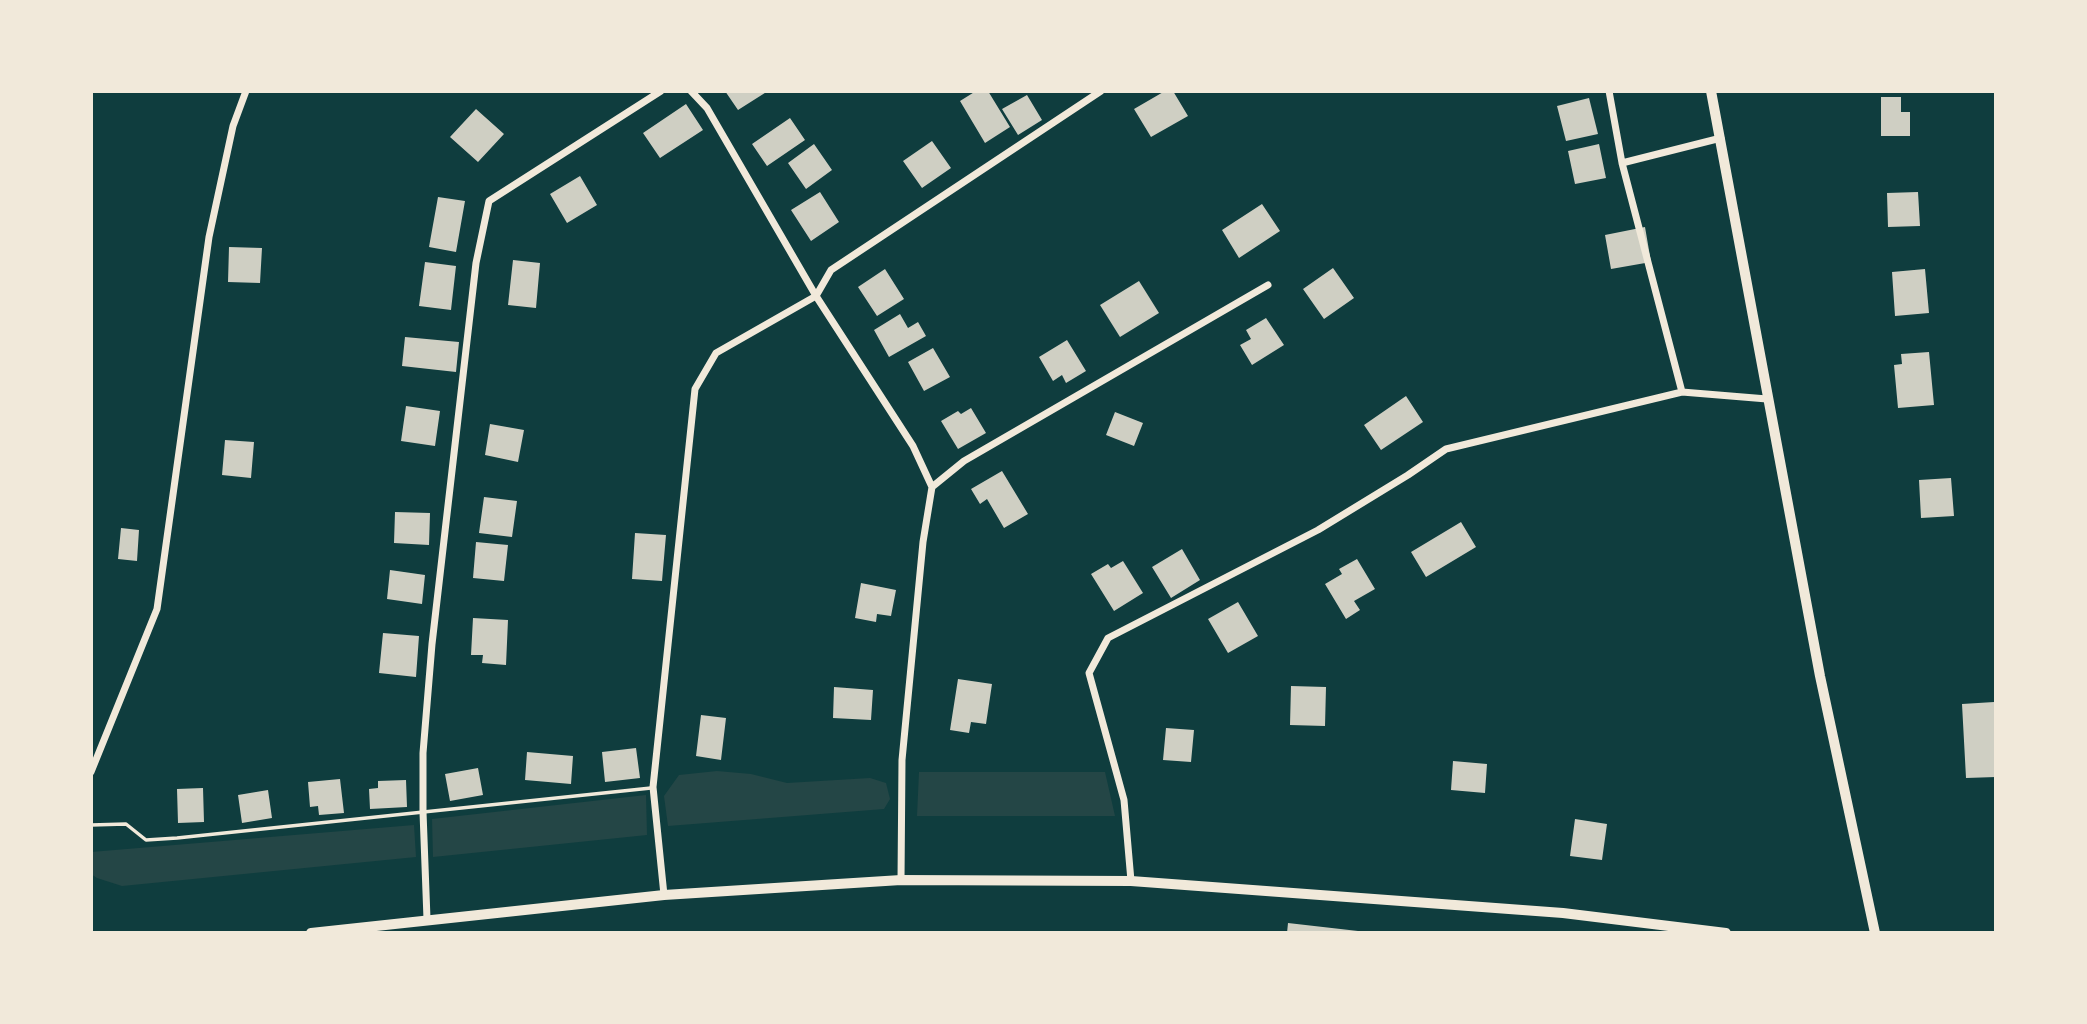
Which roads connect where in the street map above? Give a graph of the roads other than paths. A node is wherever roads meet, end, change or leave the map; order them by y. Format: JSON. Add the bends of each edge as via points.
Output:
{"nodes":[{"id":1,"x":247,"y":91,"type":"edge"},
{"id":2,"x":661,"y":91,"type":"edge"},
{"id":3,"x":691,"y":91,"type":"edge"},
{"id":4,"x":1101,"y":91,"type":"edge"},
{"id":5,"x":1609,"y":91,"type":"edge"},
{"id":6,"x":1711,"y":91,"type":"edge"},
{"id":7,"x":1721,"y":138,"type":"junction"},
{"id":8,"x":1622,"y":163,"type":"junction"},
{"id":9,"x":1268,"y":285,"type":"dead end"},
{"id":10,"x":816,"y":296,"type":"junction"},
{"id":11,"x":1682,"y":392,"type":"junction"},
{"id":12,"x":1767,"y":399,"type":"junction"},
{"id":13,"x":932,"y":487,"type":"junction"},
{"id":14,"x":91,"y":772,"type":"edge"},
{"id":15,"x":653,"y":788,"type":"junction"},
{"id":16,"x":423,"y":813,"type":"junction"},
{"id":17,"x":91,"y":825,"type":"edge"},
{"id":18,"x":901,"y":880,"type":"junction"},
{"id":19,"x":1131,"y":881,"type":"junction"},
{"id":20,"x":664,"y":895,"type":"junction"},
{"id":21,"x":427,"y":919,"type":"junction"},
{"id":22,"x":1659,"y":929,"type":"edge"},
{"id":23,"x":311,"y":933,"type":"edge"},
{"id":24,"x":1726,"y":933,"type":"edge"},
{"id":25,"x":1875,"y":933,"type":"edge"}],
"edges":[{"from":1,"to":14,"type":"street","via":[[233,126],[209,237],[157,609]]},
{"from":2,"to":16,"type":"street","via":[[489,201],[476,263],[432,644]]},
{"from":3,"to":10,"type":"street","via":[[707,108]]},
{"from":4,"to":10,"type":"street","via":[[831,270]]},
{"from":5,"to":8,"type":"street"},
{"from":6,"to":7,"type":"street"},
{"from":7,"to":8,"type":"street"},
{"from":7,"to":12,"type":"street"},
{"from":8,"to":11,"type":"street"},
{"from":9,"to":13,"type":"street","via":[[964,461]]},
{"from":10,"to":13,"type":"street","via":[[913,446]]},
{"from":10,"to":15,"type":"street","via":[[716,353],[695,389]]},
{"from":11,"to":12,"type":"street"},
{"from":11,"to":19,"type":"street","via":[[1446,449],[1318,530],[1108,638],[1089,673],[1124,800]]},
{"from":12,"to":25,"type":"street"},
{"from":13,"to":18,"type":"street","via":[[902,760]]},
{"from":15,"to":16,"type":"lane"},
{"from":15,"to":20,"type":"street"},
{"from":16,"to":17,"type":"lane","via":[[146,840],[126,824]]},
{"from":16,"to":21,"type":"street"},
{"from":18,"to":19,"type":"street"},
{"from":18,"to":20,"type":"street"},
{"from":19,"to":22,"type":"street","via":[[1563,913]]},
{"from":20,"to":21,"type":"street"},
{"from":21,"to":23,"type":"street"},
{"from":22,"to":24,"type":"street"}]}
